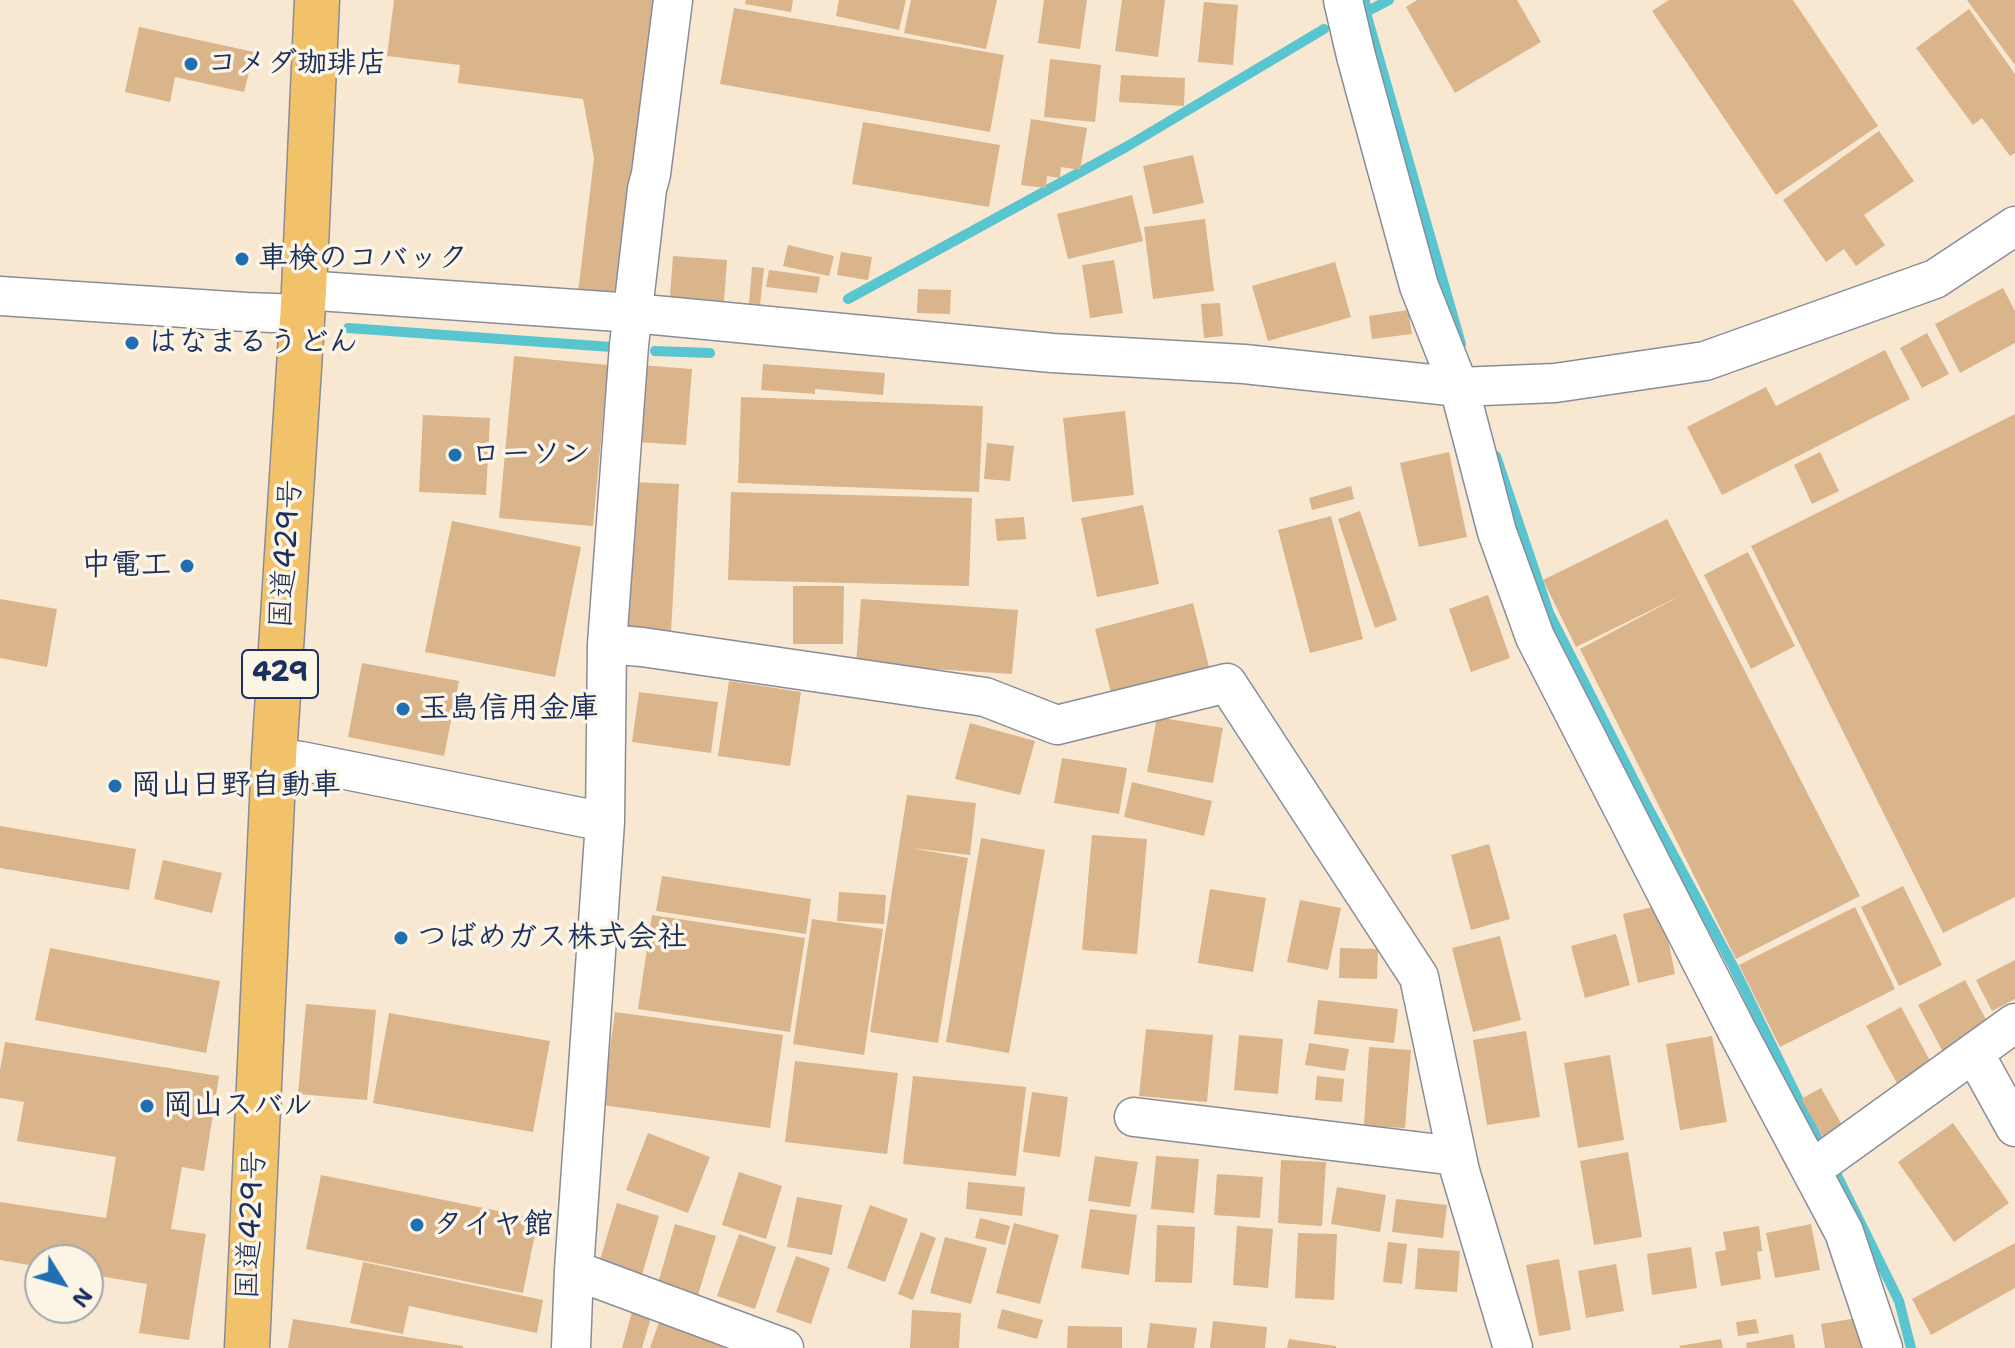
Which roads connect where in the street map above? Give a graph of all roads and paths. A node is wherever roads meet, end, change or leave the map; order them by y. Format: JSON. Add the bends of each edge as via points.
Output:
{"nodes":[{"id":1,"x":317,"y":0,"type":"edge"},
{"id":2,"x":673,"y":0,"type":"edge"},
{"id":3,"x":1352,"y":2,"type":"edge"},
{"id":4,"x":2015,"y":226,"type":"edge"},
{"id":5,"x":0,"y":296,"type":"edge"},
{"id":6,"x":303,"y":302,"type":"junction"},
{"id":7,"x":633,"y":313,"type":"junction"},
{"id":8,"x":1459,"y":387,"type":"junction"},
{"id":9,"x":607,"y":644,"type":"junction"},
{"id":10,"x":274,"y":757,"type":"junction"},
{"id":11,"x":605,"y":822,"type":"junction"},
{"id":12,"x":2015,"y":1023,"type":"edge"},
{"id":13,"x":1974,"y":1053,"type":"junction"},
{"id":14,"x":1134,"y":1117,"type":"dead end"},
{"id":15,"x":2015,"y":1127,"type":"edge"},
{"id":16,"x":1456,"y":1156,"type":"junction"},
{"id":17,"x":1811,"y":1170,"type":"junction"},
{"id":18,"x":574,"y":1270,"type":"junction"},
{"id":19,"x":247,"y":1348,"type":"edge"},
{"id":20,"x":571,"y":1348,"type":"edge"},
{"id":21,"x":784,"y":1348,"type":"edge"},
{"id":22,"x":1513,"y":1348,"type":"edge"},
{"id":23,"x":1883,"y":1348,"type":"edge"}],
"edges":[{"from":1,"to":6,"type":"highway","name":"国道429号","number":"429"},
{"from":2,"to":7,"type":"street"},
{"from":3,"to":8,"type":"street","via":[[1419,286]]},
{"from":4,"to":8,"type":"street","via":[[1935,279],[1705,361],[1555,383]]},
{"from":5,"to":6,"type":"street","via":[[246,312]]},
{"from":6,"to":7,"type":"street"},
{"from":6,"to":10,"type":"highway","name":"国道429号","number":"429"},
{"from":7,"to":8,"type":"street"},
{"from":7,"to":9,"type":"street"},
{"from":8,"to":17,"type":"street","via":[[1497,532],[1535,637]]},
{"from":9,"to":11,"type":"street"},
{"from":9,"to":16,"type":"street","via":[[985,697],[1057,725],[1227,683],[1419,977]]},
{"from":10,"to":11,"type":"street"},
{"from":10,"to":19,"type":"highway","name":"国道429号","number":"429"},
{"from":11,"to":18,"type":"street"},
{"from":12,"to":13,"type":"street"},
{"from":13,"to":15,"type":"street"},
{"from":13,"to":17,"type":"street"},
{"from":14,"to":16,"type":"street"},
{"from":16,"to":22,"type":"street"},
{"from":17,"to":23,"type":"street","via":[[1844,1232]]},
{"from":18,"to":20,"type":"street"},
{"from":18,"to":21,"type":"street"}]}
